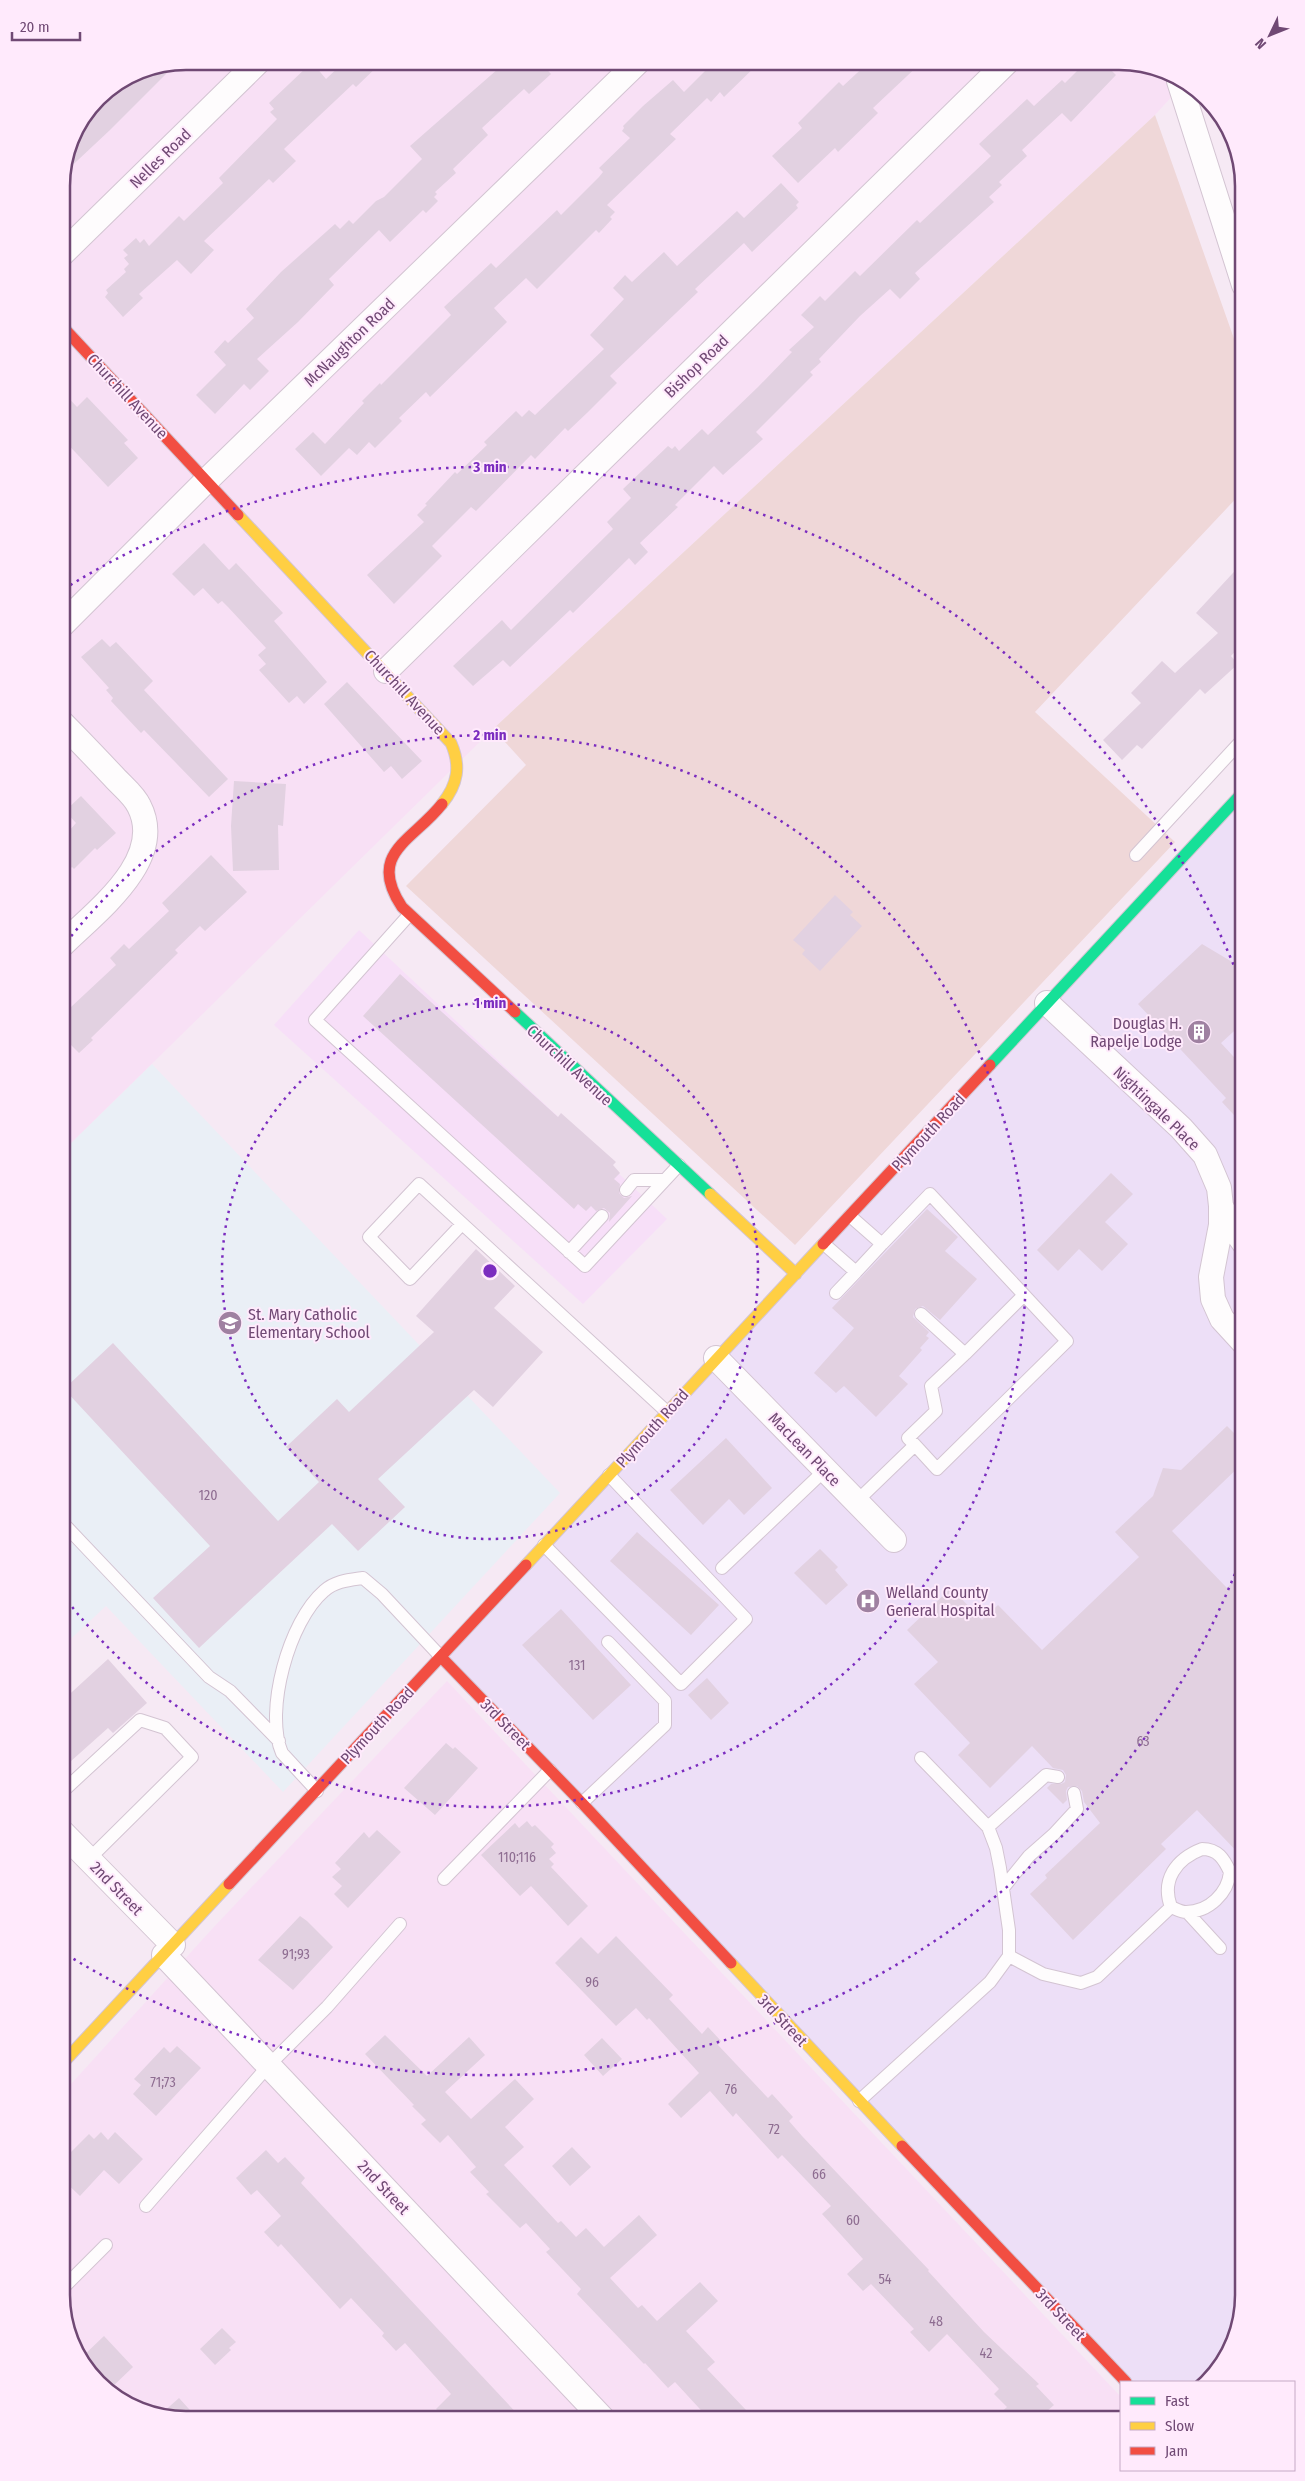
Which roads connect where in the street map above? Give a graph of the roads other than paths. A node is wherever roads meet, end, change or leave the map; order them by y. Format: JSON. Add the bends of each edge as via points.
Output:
{"nodes":[{"id":1,"x":250,"y":70,"type":"edge"},
{"id":2,"x":630,"y":70,"type":"edge"},
{"id":3,"x":998,"y":70,"type":"edge"},
{"id":4,"x":1182,"y":89,"type":"edge"},
{"id":5,"x":70,"y":247,"type":"edge"},
{"id":6,"x":1235,"y":257,"type":"edge"},
{"id":7,"x":70,"y":334,"type":"edge"},
{"id":8,"x":207,"y":480,"type":"junction"},
{"id":9,"x":70,"y":618,"type":"edge"},
{"id":10,"x":386,"y":671,"type":"junction"},
{"id":11,"x":70,"y":731,"type":"edge"},
{"id":12,"x":1235,"y":748,"type":"edge"},
{"id":13,"x":1235,"y":801,"type":"edge"},
{"id":14,"x":1136,"y":855,"type":"dead end"},
{"id":15,"x":409,"y":915,"type":"junction"},
{"id":16,"x":70,"y":937,"type":"edge"},
{"id":17,"x":1047,"y":1004,"type":"junction"},
{"id":18,"x":679,"y":1165,"type":"junction"},
{"id":19,"x":665,"y":1180,"type":"junction"},
{"id":20,"x":626,"y":1190,"type":"dead end"},
{"id":21,"x":1221,"y":1206,"type":"junction"},
{"id":22,"x":602,"y":1216,"type":"dead end"},
{"id":23,"x":850,"y":1216,"type":"junction"},
{"id":24,"x":462,"y":1224,"type":"junction"},
{"id":25,"x":1235,"y":1230,"type":"edge"},
{"id":26,"x":824,"y":1244,"type":"junction"},
{"id":27,"x":882,"y":1244,"type":"junction"},
{"id":28,"x":569,"y":1252,"type":"junction"},
{"id":29,"x":856,"y":1272,"type":"junction"},
{"id":30,"x":796,"y":1274,"type":"junction"},
{"id":31,"x":836,"y":1294,"type":"dead end"},
{"id":32,"x":1024,"y":1295,"type":"junction"},
{"id":33,"x":921,"y":1314,"type":"dead end"},
{"id":34,"x":1235,"y":1333,"type":"edge"},
{"id":35,"x":965,"y":1354,"type":"junction"},
{"id":36,"x":716,"y":1358,"type":"junction"},
{"id":37,"x":667,"y":1412,"type":"junction"},
{"id":38,"x":915,"y":1444,"type":"junction"},
{"id":39,"x":825,"y":1470,"type":"junction"},
{"id":40,"x":610,"y":1475,"type":"junction"},
{"id":41,"x":856,"y":1502,"type":"junction"},
{"id":42,"x":70,"y":1531,"type":"edge"},
{"id":43,"x":894,"y":1540,"type":"dead end"},
{"id":44,"x":544,"y":1545,"type":"junction"},
{"id":45,"x":722,"y":1568,"type":"dead end"},
{"id":46,"x":608,"y":1642,"type":"dead end"},
{"id":47,"x":441,"y":1657,"type":"junction"},
{"id":48,"x":278,"y":1741,"type":"junction"},
{"id":49,"x":921,"y":1758,"type":"dead end"},
{"id":50,"x":550,"y":1770,"type":"junction"},
{"id":51,"x":1058,"y":1777,"type":"dead end"},
{"id":52,"x":70,"y":1785,"type":"edge"},
{"id":53,"x":317,"y":1791,"type":"junction"},
{"id":54,"x":1074,"y":1794,"type":"dead end"},
{"id":55,"x":582,"y":1803,"type":"junction"},
{"id":56,"x":988,"y":1827,"type":"junction"},
{"id":57,"x":70,"y":1840,"type":"edge"},
{"id":58,"x":89,"y":1859,"type":"junction"},
{"id":59,"x":444,"y":1879,"type":"dead end"},
{"id":60,"x":1003,"y":1888,"type":"junction"},
{"id":61,"x":1171,"y":1907,"type":"junction"},
{"id":62,"x":1187,"y":1912,"type":"junction"},
{"id":63,"x":400,"y":1924,"type":"dead end"},
{"id":64,"x":1220,"y":1948,"type":"dead end"},
{"id":65,"x":169,"y":1950,"type":"junction"},
{"id":66,"x":1009,"y":1956,"type":"junction"},
{"id":67,"x":70,"y":2055,"type":"edge"},
{"id":68,"x":269,"y":2065,"type":"junction"},
{"id":69,"x":859,"y":2101,"type":"junction"},
{"id":70,"x":146,"y":2206,"type":"dead end"},
{"id":71,"x":106,"y":2245,"type":"dead end"},
{"id":72,"x":70,"y":2281,"type":"edge"},
{"id":73,"x":1125,"y":2381,"type":"edge"},
{"id":74,"x":596,"y":2411,"type":"edge"}],
"edges":[{"from":1,"to":5,"type":"street","name":"Nelles Road"},
{"from":2,"to":8,"type":"street","name":"McNaughton Road"},
{"from":3,"to":10,"type":"street","name":"Bishop Road"},
{"from":4,"to":6,"type":"street"},
{"from":7,"to":8,"type":"street","name":"Churchill Avenue"},
{"from":8,"to":9,"type":"street","name":"McNaughton Road"},
{"from":8,"to":10,"type":"street","name":"Churchill Avenue"},
{"from":10,"to":15,"type":"street","name":"Churchill Avenue","via":[[443,732],[460,762],[458,778],[450,793],[400,845],[389,863],[391,890]]},
{"from":11,"to":16,"type":"street","via":[[139,806],[146,826],[145,845],[138,864]]},
{"from":12,"to":14,"type":"lane"},
{"from":13,"to":17,"type":"street","name":"Plymouth Road"},
{"from":15,"to":18,"type":"street","name":"Churchill Avenue"},
{"from":15,"to":28,"type":"lane","via":[[315,1020]]},
{"from":17,"to":21,"type":"street","name":"Nightingale Place","via":[[1194,1142],[1213,1171]]},
{"from":17,"to":23,"type":"street","name":"Plymouth Road"},
{"from":18,"to":19,"type":"lane"},
{"from":18,"to":30,"type":"street","name":"Churchill Avenue"},
{"from":19,"to":20,"type":"lane","via":[[634,1180]]},
{"from":19,"to":28,"type":"lane","via":[[585,1266]]},
{"from":21,"to":25,"type":"street","name":"Nightingale Place"},
{"from":21,"to":34,"type":"street","name":"Nightingale Place","via":[[1211,1288],[1222,1319]]},
{"from":22,"to":28,"type":"lane"},
{"from":23,"to":26,"type":"street","name":"Plymouth Road"},
{"from":23,"to":27,"type":"lane"},
{"from":24,"to":24,"type":"lane","via":[[419,1184],[369,1237],[410,1279]]},
{"from":24,"to":37,"type":"lane"},
{"from":26,"to":29,"type":"lane"},
{"from":26,"to":30,"type":"street","name":"Plymouth Road"},
{"from":27,"to":29,"type":"lane"},
{"from":27,"to":32,"type":"lane","via":[[930,1194]]},
{"from":29,"to":31,"type":"lane"},
{"from":30,"to":36,"type":"street","name":"Plymouth Road"},
{"from":32,"to":35,"type":"lane"},
{"from":32,"to":38,"type":"lane","via":[[1067,1341],[937,1469]]},
{"from":33,"to":35,"type":"lane"},
{"from":35,"to":38,"type":"lane","via":[[932,1386],[936,1411],[908,1438]]},
{"from":36,"to":37,"type":"street","name":"Plymouth Road"},
{"from":36,"to":39,"type":"street","name":"MacLean Place"},
{"from":37,"to":40,"type":"street","name":"Plymouth Road"},
{"from":38,"to":41,"type":"lane"},
{"from":39,"to":41,"type":"street","name":"MacLean Place"},
{"from":39,"to":45,"type":"lane"},
{"from":40,"to":44,"type":"street","name":"Plymouth Road"},
{"from":40,"to":44,"type":"lane","via":[[746,1619],[682,1684]]},
{"from":41,"to":43,"type":"street","name":"MacLean Place"},
{"from":42,"to":48,"type":"lane","via":[[209,1678],[230,1691]]},
{"from":44,"to":47,"type":"street","name":"Plymouth Road"},
{"from":46,"to":55,"type":"lane","via":[[665,1701],[665,1725]]},
{"from":47,"to":48,"type":"lane","via":[[363,1578],[344,1580],[324,1590],[307,1611],[283,1663]]},
{"from":47,"to":50,"type":"street","name":"3rd Street"},
{"from":47,"to":53,"type":"street","name":"Plymouth Road"},
{"from":48,"to":53,"type":"lane","via":[[282,1753]]},
{"from":49,"to":56,"type":"lane"},
{"from":50,"to":55,"type":"street","name":"3rd Street"},
{"from":50,"to":59,"type":"lane"},
{"from":51,"to":56,"type":"lane","via":[[1046,1775]]},
{"from":52,"to":58,"type":"lane","via":[[140,1720],[165,1728],[192,1757]]},
{"from":53,"to":65,"type":"street","name":"Plymouth Road"},
{"from":54,"to":60,"type":"lane","via":[[1077,1809],[1029,1856]]},
{"from":55,"to":69,"type":"street","name":"3rd Street"},
{"from":56,"to":60,"type":"lane","via":[[996,1848]]},
{"from":57,"to":58,"type":"street","name":"2nd Street"},
{"from":58,"to":65,"type":"street","name":"2nd Street"},
{"from":60,"to":66,"type":"lane"},
{"from":61,"to":62,"type":"lane"},
{"from":61,"to":62,"type":"lane","via":[[1167,1896],[1168,1878],[1193,1853],[1210,1849],[1223,1857],[1230,1872],[1226,1889],[1206,1906]]},
{"from":61,"to":66,"type":"lane","via":[[1097,1977],[1081,1983],[1043,1974]]},
{"from":62,"to":64,"type":"lane"},
{"from":63,"to":68,"type":"lane","via":[[327,2007]]},
{"from":65,"to":67,"type":"street","name":"Plymouth Road"},
{"from":65,"to":68,"type":"street","name":"2nd Street"},
{"from":66,"to":69,"type":"lane","via":[[990,1982]]},
{"from":68,"to":70,"type":"lane"},
{"from":68,"to":74,"type":"street","name":"2nd Street"},
{"from":69,"to":73,"type":"street","name":"3rd Street"},
{"from":71,"to":72,"type":"lane"}]}
